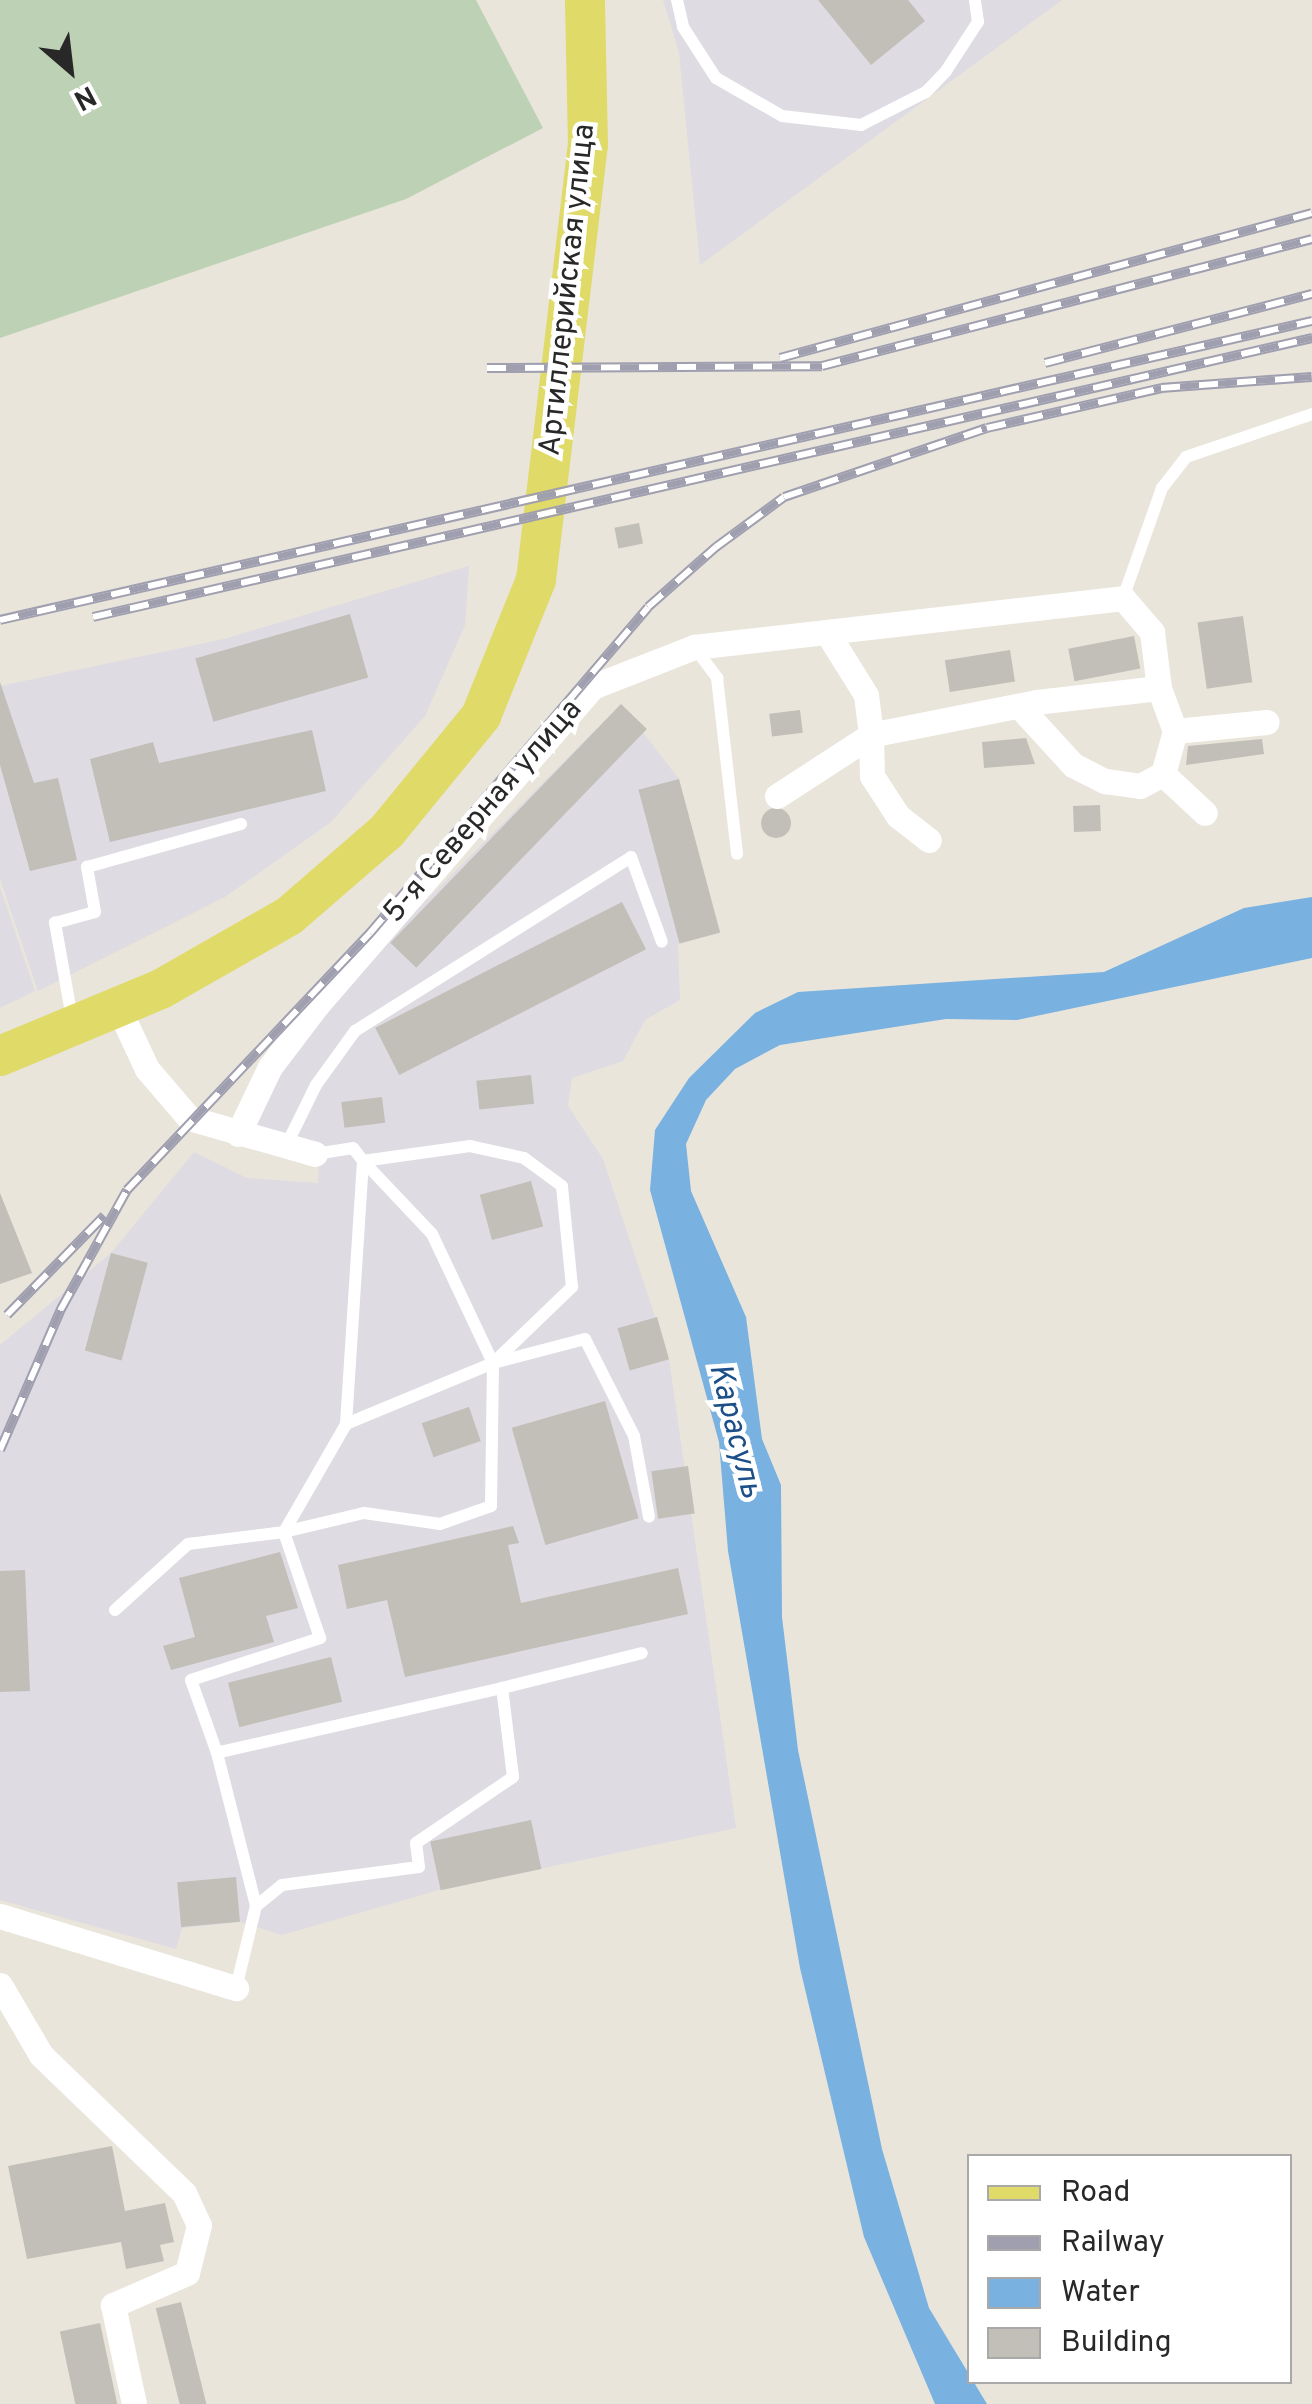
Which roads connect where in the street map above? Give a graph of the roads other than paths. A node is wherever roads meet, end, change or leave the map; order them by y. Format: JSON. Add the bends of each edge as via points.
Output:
{"nodes":[{"id":1,"x":585,"y":0,"type":"edge"},
{"id":2,"x":676,"y":0,"type":"edge"},
{"id":3,"x":975,"y":0,"type":"edge"},
{"id":4,"x":1312,"y":414,"type":"edge"},
{"id":5,"x":1123,"y":598,"type":"junction"},
{"id":6,"x":828,"y":634,"type":"junction"},
{"id":7,"x":694,"y":647,"type":"junction"},
{"id":8,"x":1158,"y":688,"type":"junction"},
{"id":9,"x":1019,"y":706,"type":"junction"},
{"id":10,"x":1268,"y":722,"type":"dead end"},
{"id":11,"x":1175,"y":732,"type":"junction"},
{"id":12,"x":871,"y":735,"type":"junction"},
{"id":13,"x":1164,"y":774,"type":"junction"},
{"id":14,"x":778,"y":796,"type":"dead end"},
{"id":15,"x":1205,"y":813,"type":"dead end"},
{"id":16,"x":242,"y":824,"type":"dead end"},
{"id":17,"x":929,"y":840,"type":"dead end"},
{"id":18,"x":737,"y":854,"type":"dead end"},
{"id":19,"x":662,"y":942,"type":"dead end"},
{"id":20,"x":118,"y":1007,"type":"junction"},
{"id":21,"x":74,"y":1025,"type":"junction"},
{"id":22,"x":0,"y":1056,"type":"edge"},
{"id":23,"x":238,"y":1134,"type":"junction"},
{"id":24,"x":286,"y":1146,"type":"junction"},
{"id":25,"x":315,"y":1154,"type":"joint"},
{"id":26,"x":363,"y":1161,"type":"junction"},
{"id":27,"x":493,"y":1363,"type":"junction"},
{"id":28,"x":346,"y":1424,"type":"junction"},
{"id":29,"x":649,"y":1517,"type":"dead end"},
{"id":30,"x":284,"y":1532,"type":"junction"},
{"id":31,"x":115,"y":1610,"type":"dead end"},
{"id":32,"x":642,"y":1653,"type":"dead end"},
{"id":33,"x":502,"y":1688,"type":"junction"},
{"id":34,"x":217,"y":1753,"type":"junction"},
{"id":35,"x":256,"y":1906,"type":"junction"},
{"id":36,"x":0,"y":1916,"type":"edge"},
{"id":37,"x":0,"y":1984,"type":"edge"},
{"id":38,"x":236,"y":1988,"type":"joint"},
{"id":39,"x":134,"y":2404,"type":"edge"}],
"edges":[{"from":1,"to":20,"type":"main road","name":"Артиллерийская улица","via":[[588,145],[536,580],[481,716],[387,831],[288,916]]},
{"from":2,"to":3,"type":"lane","via":[[716,78],[782,116],[830,125],[861,125],[926,92],[969,41],[978,22]]},
{"from":4,"to":5,"type":"lane","via":[[1186,457],[1162,488]]},
{"from":5,"to":6,"type":"street","name":"5-я Северная улица"},
{"from":5,"to":8,"type":"street","via":[[1152,632]]},
{"from":6,"to":7,"type":"street","name":"5-я Северная улица"},
{"from":6,"to":12,"type":"street","via":[[866,695]]},
{"from":7,"to":18,"type":"lane","via":[[717,678]]},
{"from":7,"to":23,"type":"street","name":"5-я Северная улица","via":[[592,687],[316,1005],[270,1067]]},
{"from":8,"to":9,"type":"street"},
{"from":8,"to":11,"type":"street"},
{"from":9,"to":12,"type":"street"},
{"from":9,"to":13,"type":"street","via":[[1073,765],[1106,781],[1140,786]]},
{"from":10,"to":11,"type":"street"},
{"from":11,"to":13,"type":"street"},
{"from":12,"to":14,"type":"street"},
{"from":12,"to":17,"type":"street","via":[[872,776],[898,816]]},
{"from":13,"to":15,"type":"street"},
{"from":16,"to":21,"type":"lane","via":[[87,867],[95,912],[55,922]]},
{"from":19,"to":24,"type":"lane","via":[[631,857],[356,1031],[316,1085]]},
{"from":20,"to":21,"type":"main road","name":"Артиллерийская улица"},
{"from":20,"to":23,"type":"street","via":[[147,1069],[189,1118]]},
{"from":21,"to":22,"type":"main road","name":"Артиллерийская улица"},
{"from":23,"to":24,"type":"street"},
{"from":24,"to":25,"type":"street"},
{"from":25,"to":26,"type":"lane","via":[[352,1148]]},
{"from":26,"to":27,"type":"lane","via":[[432,1234]]},
{"from":26,"to":27,"type":"lane","via":[[470,1146],[524,1158],[562,1186],[572,1287]]},
{"from":26,"to":28,"type":"lane"},
{"from":27,"to":28,"type":"lane"},
{"from":27,"to":29,"type":"lane","via":[[585,1339],[634,1436]]},
{"from":27,"to":30,"type":"lane","via":[[491,1506],[440,1524],[364,1513]]},
{"from":28,"to":30,"type":"lane"},
{"from":30,"to":31,"type":"lane","via":[[188,1544]]},
{"from":30,"to":34,"type":"lane","via":[[320,1638],[191,1680]]},
{"from":32,"to":33,"type":"lane"},
{"from":33,"to":34,"type":"lane"},
{"from":33,"to":35,"type":"lane","via":[[512,1777],[416,1843],[420,1867],[282,1885]]},
{"from":34,"to":35,"type":"lane"},
{"from":35,"to":38,"type":"lane"},
{"from":36,"to":38,"type":"street"},
{"from":37,"to":39,"type":"street","via":[[41,2055],[184,2193],[199,2225],[187,2273],[113,2305]]}]}
